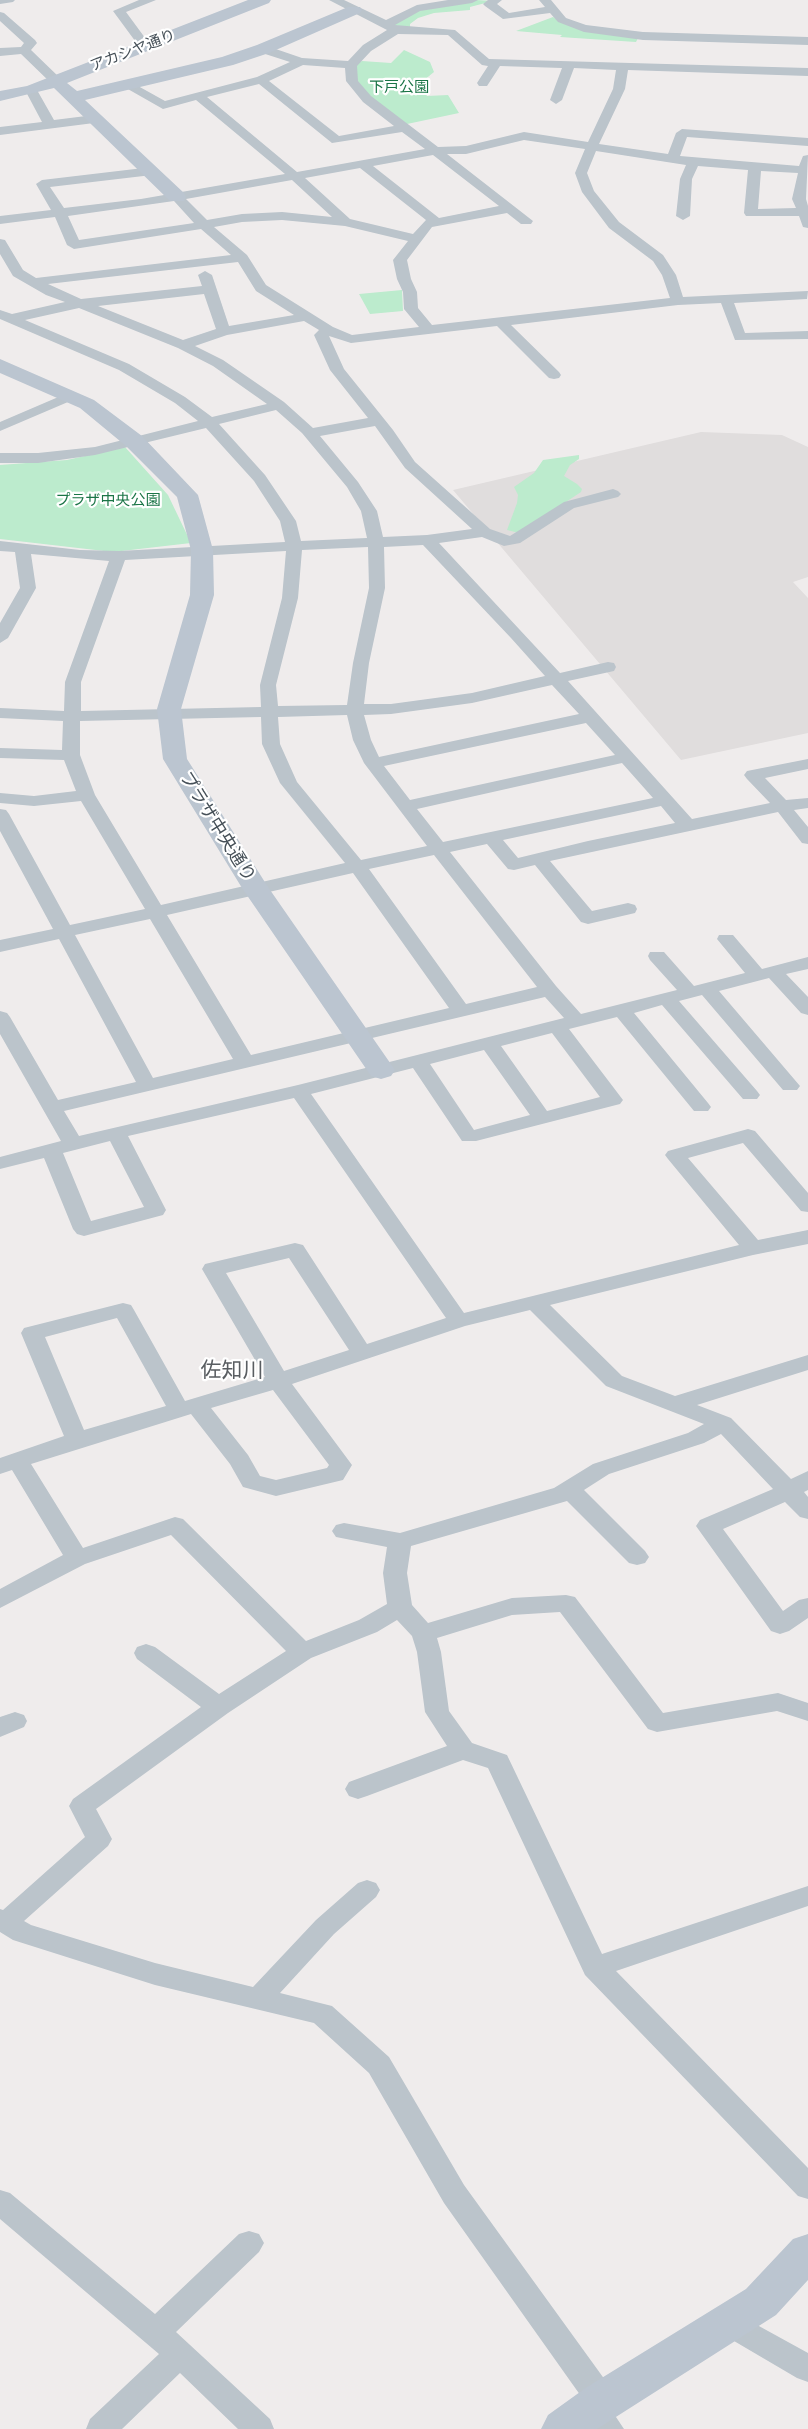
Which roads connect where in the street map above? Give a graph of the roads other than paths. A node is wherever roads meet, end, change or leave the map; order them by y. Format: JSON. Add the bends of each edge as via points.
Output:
{"nodes":[{"id":1,"x":9,"y":0,"type":"edge"},
{"id":2,"x":150,"y":0,"type":"edge"},
{"id":3,"x":263,"y":0,"type":"edge"},
{"id":4,"x":335,"y":0,"type":"edge"},
{"id":5,"x":471,"y":0,"type":"edge"},
{"id":6,"x":496,"y":0,"type":"edge"},
{"id":7,"x":0,"y":1,"type":"edge"},
{"id":8,"x":548,"y":4,"type":"edge"},
{"id":9,"x":354,"y":10,"type":"junction"},
{"id":10,"x":0,"y":15,"type":"edge"},
{"id":11,"x":391,"y":28,"type":"junction"},
{"id":12,"x":808,"y":41,"type":"edge"},
{"id":13,"x":145,"y":46,"type":"junction"},
{"id":14,"x":264,"y":49,"type":"junction"},
{"id":15,"x":24,"y":50,"type":"junction"},
{"id":16,"x":0,"y":52,"type":"edge"},
{"id":17,"x":301,"y":61,"type":"junction"},
{"id":18,"x":496,"y":63,"type":"junction"},
{"id":19,"x":351,"y":65,"type":"junction"},
{"id":20,"x":569,"y":65,"type":"junction"},
{"id":21,"x":622,"y":67,"type":"junction"},
{"id":22,"x":808,"y":72,"type":"edge"},
{"id":23,"x":56,"y":81,"type":"junction"},
{"id":24,"x":261,"y":81,"type":"junction"},
{"id":25,"x":483,"y":83,"type":"dead end"},
{"id":26,"x":125,"y":84,"type":"junction"},
{"id":27,"x":31,"y":90,"type":"junction"},
{"id":28,"x":0,"y":96,"type":"edge"},
{"id":29,"x":198,"y":96,"type":"junction"},
{"id":30,"x":75,"y":97,"type":"junction"},
{"id":31,"x":556,"y":100,"type":"dead end"},
{"id":32,"x":94,"y":119,"type":"junction"},
{"id":33,"x":50,"y":125,"type":"junction"},
{"id":34,"x":404,"y":128,"type":"junction"},
{"id":35,"x":0,"y":131,"type":"edge"},
{"id":36,"x":808,"y":141,"type":"edge"},
{"id":37,"x":591,"y":146,"type":"junction"},
{"id":38,"x":436,"y":152,"type":"junction"},
{"id":39,"x":751,"y":155,"type":"junction"},
{"id":40,"x":808,"y":155,"type":"edge"},
{"id":41,"x":673,"y":159,"type":"junction"},
{"id":42,"x":694,"y":162,"type":"junction"},
{"id":43,"x":363,"y":164,"type":"junction"},
{"id":44,"x":803,"y":170,"type":"junction"},
{"id":45,"x":152,"y":171,"type":"junction"},
{"id":46,"x":295,"y":176,"type":"junction"},
{"id":47,"x":177,"y":197,"type":"junction"},
{"id":48,"x":803,"y":203,"type":"edge"},
{"id":49,"x":510,"y":208,"type":"junction"},
{"id":50,"x":60,"y":213,"type":"junction"},
{"id":51,"x":683,"y":216,"type":"dead end"},
{"id":52,"x":0,"y":220,"type":"edge"},
{"id":53,"x":435,"y":221,"type":"junction"},
{"id":54,"x":526,"y":221,"type":"dead end"},
{"id":55,"x":345,"y":222,"type":"junction"},
{"id":56,"x":204,"y":225,"type":"junction"},
{"id":57,"x":808,"y":225,"type":"edge"},
{"id":58,"x":415,"y":239,"type":"junction"},
{"id":59,"x":0,"y":243,"type":"edge"},
{"id":60,"x":242,"y":258,"type":"junction"},
{"id":61,"x":203,"y":262,"type":"junction"},
{"id":62,"x":33,"y":282,"type":"junction"},
{"id":63,"x":208,"y":289,"type":"junction"},
{"id":64,"x":808,"y":293,"type":"edge"},
{"id":65,"x":726,"y":299,"type":"junction"},
{"id":66,"x":678,"y":301,"type":"junction"},
{"id":67,"x":77,"y":304,"type":"junction"},
{"id":68,"x":305,"y":317,"type":"junction"},
{"id":69,"x":3,"y":318,"type":"edge"},
{"id":70,"x":501,"y":321,"type":"junction"},
{"id":71,"x":328,"y":330,"type":"junction"},
{"id":72,"x":429,"y":330,"type":"junction"},
{"id":73,"x":224,"y":331,"type":"junction"},
{"id":74,"x":808,"y":335,"type":"edge"},
{"id":75,"x":183,"y":345,"type":"junction"},
{"id":76,"x":3,"y":370,"type":"edge"},
{"id":77,"x":554,"y":375,"type":"dead end"},
{"id":78,"x":70,"y":396,"type":"junction"},
{"id":79,"x":279,"y":405,"type":"junction"},
{"id":80,"x":378,"y":421,"type":"junction"},
{"id":81,"x":209,"y":422,"type":"junction"},
{"id":82,"x":0,"y":427,"type":"edge"},
{"id":83,"x":309,"y":433,"type":"junction"},
{"id":84,"x":134,"y":441,"type":"junction"},
{"id":85,"x":0,"y":458,"type":"edge"},
{"id":86,"x":613,"y":494,"type":"dead end"},
{"id":87,"x":484,"y":532,"type":"junction"},
{"id":88,"x":427,"y":540,"type":"junction"},
{"id":89,"x":376,"y":543,"type":"junction"},
{"id":90,"x":0,"y":546,"type":"edge"},
{"id":91,"x":294,"y":546,"type":"junction"},
{"id":92,"x":22,"y":549,"type":"junction"},
{"id":93,"x":202,"y":550,"type":"junction"},
{"id":94,"x":119,"y":556,"type":"junction"},
{"id":95,"x":0,"y":638,"type":"edge"},
{"id":96,"x":608,"y":667,"type":"dead end"},
{"id":97,"x":556,"y":678,"type":"junction"},
{"id":98,"x":355,"y":711,"type":"junction"},
{"id":99,"x":269,"y":712,"type":"junction"},
{"id":100,"x":0,"y":713,"type":"edge"},
{"id":101,"x":169,"y":713,"type":"junction"},
{"id":102,"x":71,"y":716,"type":"junction"},
{"id":103,"x":590,"y":717,"type":"junction"},
{"id":104,"x":0,"y":753,"type":"edge"},
{"id":105,"x":71,"y":755,"type":"junction"},
{"id":106,"x":627,"y":757,"type":"junction"},
{"id":107,"x":373,"y":763,"type":"junction"},
{"id":108,"x":808,"y":764,"type":"edge"},
{"id":109,"x":86,"y":795,"type":"junction"},
{"id":110,"x":0,"y":798,"type":"edge"},
{"id":111,"x":666,"y":800,"type":"junction"},
{"id":112,"x":808,"y":803,"type":"edge"},
{"id":113,"x":407,"y":806,"type":"junction"},
{"id":114,"x":782,"y":806,"type":"junction"},
{"id":115,"x":0,"y":814,"type":"edge"},
{"id":116,"x":687,"y":825,"type":"junction"},
{"id":117,"x":491,"y":837,"type":"junction"},
{"id":118,"x":808,"y":839,"type":"edge"},
{"id":119,"x":439,"y":849,"type":"junction"},
{"id":120,"x":539,"y":859,"type":"junction"},
{"id":121,"x":357,"y":866,"type":"junction"},
{"id":122,"x":255,"y":888,"type":"junction"},
{"id":123,"x":628,"y":909,"type":"dead end"},
{"id":124,"x":156,"y":912,"type":"junction"},
{"id":125,"x":66,"y":932,"type":"junction"},
{"id":126,"x":726,"y":939,"type":"dead end"},
{"id":127,"x":0,"y":946,"type":"edge"},
{"id":128,"x":657,"y":956,"type":"dead end"},
{"id":129,"x":808,"y":963,"type":"edge"},
{"id":130,"x":766,"y":974,"type":"junction"},
{"id":131,"x":549,"y":990,"type":"junction"},
{"id":132,"x":699,"y":991,"type":"junction"},
{"id":133,"x":666,"y":999,"type":"junction"},
{"id":134,"x":460,"y":1009,"type":"junction"},
{"id":135,"x":808,"y":1009,"type":"edge"},
{"id":136,"x":622,"y":1010,"type":"junction"},
{"id":137,"x":0,"y":1017,"type":"edge"},
{"id":138,"x":577,"y":1021,"type":"junction"},
{"id":139,"x":556,"y":1026,"type":"junction"},
{"id":140,"x":356,"y":1036,"type":"junction"},
{"id":141,"x":489,"y":1043,"type":"junction"},
{"id":142,"x":418,"y":1061,"type":"junction"},
{"id":143,"x":245,"y":1062,"type":"junction"},
{"id":144,"x":381,"y":1070,"type":"junction"},
{"id":145,"x":148,"y":1086,"type":"junction"},
{"id":146,"x":790,"y":1086,"type":"dead end"},
{"id":147,"x":298,"y":1091,"type":"junction"},
{"id":148,"x":750,"y":1095,"type":"dead end"},
{"id":149,"x":700,"y":1107,"type":"dead end"},
{"id":150,"x":51,"y":1108,"type":"junction"},
{"id":151,"x":542,"y":1118,"type":"junction"},
{"id":152,"x":116,"y":1133,"type":"junction"},
{"id":153,"x":73,"y":1144,"type":"junction"},
{"id":154,"x":51,"y":1150,"type":"junction"},
{"id":155,"x":0,"y":1163,"type":"edge"},
{"id":156,"x":808,"y":1206,"type":"edge"},
{"id":157,"x":808,"y":1237,"type":"edge"},
{"id":158,"x":753,"y":1248,"type":"junction"},
{"id":159,"x":533,"y":1301,"type":"junction"},
{"id":160,"x":459,"y":1322,"type":"junction"},
{"id":161,"x":362,"y":1353,"type":"junction"},
{"id":162,"x":808,"y":1362,"type":"edge"},
{"id":163,"x":278,"y":1381,"type":"junction"},
{"id":164,"x":674,"y":1404,"type":"junction"},
{"id":165,"x":188,"y":1408,"type":"junction"},
{"id":166,"x":723,"y":1424,"type":"junction"},
{"id":167,"x":77,"y":1440,"type":"junction"},
{"id":168,"x":9,"y":1463,"type":"edge"},
{"id":169,"x":799,"y":1485,"type":"edge"},
{"id":170,"x":569,"y":1490,"type":"junction"},
{"id":171,"x":808,"y":1511,"type":"edge"},
{"id":172,"x":344,"y":1531,"type":"dead end"},
{"id":173,"x":400,"y":1541,"type":"junction"},
{"id":174,"x":638,"y":1557,"type":"dead end"},
{"id":175,"x":76,"y":1558,"type":"junction"},
{"id":176,"x":0,"y":1600,"type":"edge"},
{"id":177,"x":808,"y":1606,"type":"edge"},
{"id":178,"x":400,"y":1608,"type":"junction"},
{"id":179,"x":423,"y":1633,"type":"junction"},
{"id":180,"x":302,"y":1652,"type":"junction"},
{"id":181,"x":146,"y":1653,"type":"dead end"},
{"id":182,"x":219,"y":1707,"type":"junction"},
{"id":183,"x":808,"y":1712,"type":"edge"},
{"id":184,"x":464,"y":1750,"type":"junction"},
{"id":185,"x":358,"y":1789,"type":"dead end"},
{"id":186,"x":367,"y":1890,"type":"dead end"},
{"id":187,"x":808,"y":1896,"type":"edge"},
{"id":188,"x":3,"y":1921,"type":"edge"},
{"id":189,"x":595,"y":1967,"type":"junction"},
{"id":190,"x":258,"y":1998,"type":"junction"},
{"id":191,"x":808,"y":2187,"type":"edge"},
{"id":192,"x":0,"y":2202,"type":"edge"},
{"id":193,"x":249,"y":2243,"type":"dead end"},
{"id":194,"x":808,"y":2252,"type":"edge"},
{"id":195,"x":728,"y":2322,"type":"junction"},
{"id":196,"x":156,"y":2332,"type":"junction"},
{"id":197,"x":180,"y":2353,"type":"junction"},
{"id":198,"x":808,"y":2369,"type":"edge"},
{"id":199,"x":591,"y":2417,"type":"edge"},
{"id":200,"x":101,"y":2429,"type":"edge"},
{"id":201,"x":259,"y":2429,"type":"edge"}],
"edges":[{"from":1,"to":7,"type":"street"},
{"from":2,"to":13,"type":"street","via":[[119,11]]},
{"from":3,"to":13,"type":"street","name":"アカシヤ通り"},
{"from":4,"to":9,"type":"street"},
{"from":5,"to":11,"type":"street","via":[[417,8]]},
{"from":6,"to":8,"type":"street","via":[[489,4],[507,17]]},
{"from":8,"to":12,"type":"street","via":[[562,20],[623,34]]},
{"from":9,"to":11,"type":"street"},
{"from":9,"to":14,"type":"street"},
{"from":10,"to":15,"type":"street","via":[[31,43]]},
{"from":11,"to":18,"type":"street","via":[[451,32],[486,62]]},
{"from":11,"to":19,"type":"street"},
{"from":13,"to":23,"type":"street","name":"アカシヤ通り"},
{"from":14,"to":17,"type":"street"},
{"from":14,"to":26,"type":"street"},
{"from":15,"to":16,"type":"street"},
{"from":15,"to":23,"type":"street"},
{"from":17,"to":19,"type":"street"},
{"from":17,"to":24,"type":"street"},
{"from":18,"to":20,"type":"street"},
{"from":18,"to":25,"type":"street"},
{"from":19,"to":34,"type":"street","via":[[352,81],[367,99]]},
{"from":20,"to":21,"type":"street"},
{"from":20,"to":31,"type":"street"},
{"from":21,"to":22,"type":"street"},
{"from":21,"to":37,"type":"street","via":[[619,89]]},
{"from":23,"to":27,"type":"street","name":"アカシヤ通り"},
{"from":23,"to":30,"type":"street"},
{"from":24,"to":29,"type":"street"},
{"from":24,"to":34,"type":"street","via":[[336,140]]},
{"from":26,"to":29,"type":"street","via":[[163,105]]},
{"from":26,"to":30,"type":"street"},
{"from":27,"to":28,"type":"street","name":"アカシヤ通り"},
{"from":27,"to":33,"type":"street"},
{"from":29,"to":46,"type":"street"},
{"from":30,"to":32,"type":"street"},
{"from":32,"to":33,"type":"street"},
{"from":32,"to":45,"type":"street"},
{"from":33,"to":35,"type":"street"},
{"from":34,"to":38,"type":"street"},
{"from":36,"to":39,"type":"street"},
{"from":37,"to":38,"type":"street","via":[[524,136],[466,150]]},
{"from":37,"to":41,"type":"street"},
{"from":37,"to":66,"type":"street","via":[[581,173],[588,192],[614,225],[658,258]]},
{"from":38,"to":43,"type":"street"},
{"from":38,"to":49,"type":"street"},
{"from":39,"to":41,"type":"street","via":[[682,133]]},
{"from":39,"to":42,"type":"street"},
{"from":39,"to":44,"type":"street"},
{"from":39,"to":48,"type":"street","via":[[751,213]]},
{"from":40,"to":44,"type":"street"},
{"from":41,"to":42,"type":"street"},
{"from":42,"to":51,"type":"street","via":[[686,179]]},
{"from":43,"to":46,"type":"street"},
{"from":43,"to":53,"type":"street"},
{"from":44,"to":48,"type":"street"},
{"from":45,"to":47,"type":"street"},
{"from":45,"to":50,"type":"street","via":[[42,184]]},
{"from":46,"to":47,"type":"street"},
{"from":46,"to":55,"type":"street"},
{"from":47,"to":50,"type":"street"},
{"from":47,"to":56,"type":"street"},
{"from":48,"to":57,"type":"street"},
{"from":49,"to":53,"type":"street"},
{"from":49,"to":54,"type":"street"},
{"from":50,"to":52,"type":"street"},
{"from":50,"to":56,"type":"street","via":[[74,245]]},
{"from":53,"to":58,"type":"street"},
{"from":55,"to":56,"type":"street","via":[[282,216]]},
{"from":55,"to":58,"type":"street"},
{"from":56,"to":60,"type":"street"},
{"from":58,"to":72,"type":"street","via":[[400,260],[411,309]]},
{"from":59,"to":62,"type":"street","via":[[18,273]]},
{"from":60,"to":61,"type":"street"},
{"from":60,"to":68,"type":"street","via":[[261,288]]},
{"from":61,"to":62,"type":"street"},
{"from":61,"to":63,"type":"street"},
{"from":62,"to":67,"type":"street"},
{"from":63,"to":67,"type":"street"},
{"from":63,"to":73,"type":"street"},
{"from":64,"to":65,"type":"street"},
{"from":65,"to":66,"type":"street"},
{"from":65,"to":74,"type":"street","via":[[740,337]]},
{"from":66,"to":70,"type":"street"},
{"from":67,"to":69,"type":"street"},
{"from":67,"to":75,"type":"street"},
{"from":68,"to":71,"type":"street"},
{"from":68,"to":73,"type":"street"},
{"from":69,"to":81,"type":"street","via":[[124,367]]},
{"from":70,"to":72,"type":"street"},
{"from":70,"to":77,"type":"street"},
{"from":71,"to":72,"type":"street","via":[[351,339]]},
{"from":71,"to":80,"type":"street","via":[[321,335],[337,370]]},
{"from":73,"to":75,"type":"street"},
{"from":75,"to":79,"type":"street","via":[[218,363]]},
{"from":76,"to":78,"type":"street","name":"プラザ中央通り"},
{"from":78,"to":82,"type":"street"},
{"from":78,"to":84,"type":"street","name":"プラザ中央通り","via":[[87,404]]},
{"from":79,"to":81,"type":"street"},
{"from":79,"to":83,"type":"street"},
{"from":80,"to":83,"type":"street"},
{"from":80,"to":87,"type":"street","via":[[410,465]]},
{"from":81,"to":84,"type":"street"},
{"from":81,"to":91,"type":"street","via":[[260,478],[288,521]]},
{"from":83,"to":89,"type":"street","via":[[353,485],[369,511]]},
{"from":84,"to":85,"type":"street","via":[[38,458]]},
{"from":84,"to":93,"type":"street","name":"プラザ中央通り","via":[[187,495]]},
{"from":86,"to":87,"type":"street","via":[[569,505],[514,540],[504,541]]},
{"from":87,"to":88,"type":"street"},
{"from":88,"to":89,"type":"street"},
{"from":88,"to":97,"type":"street"},
{"from":89,"to":91,"type":"street"},
{"from":89,"to":98,"type":"street","via":[[377,588]]},
{"from":90,"to":92,"type":"street"},
{"from":91,"to":93,"type":"street"},
{"from":91,"to":99,"type":"street","via":[[290,598],[268,685]]},
{"from":92,"to":94,"type":"street"},
{"from":92,"to":95,"type":"street","via":[[28,588]]},
{"from":93,"to":94,"type":"street"},
{"from":93,"to":101,"type":"street","name":"プラザ中央通り","via":[[202,595]]},
{"from":94,"to":102,"type":"street","via":[[73,682]]},
{"from":96,"to":97,"type":"street"},
{"from":97,"to":98,"type":"street","via":[[472,698]]},
{"from":97,"to":103,"type":"street"},
{"from":98,"to":99,"type":"street"},
{"from":98,"to":107,"type":"street"},
{"from":99,"to":101,"type":"street"},
{"from":99,"to":121,"type":"street","via":[[271,744],[289,783]]},
{"from":100,"to":102,"type":"street"},
{"from":101,"to":102,"type":"street"},
{"from":101,"to":122,"type":"street","name":"プラザ中央通り","via":[[175,759]]},
{"from":102,"to":105,"type":"street"},
{"from":103,"to":106,"type":"street"},
{"from":103,"to":107,"type":"street"},
{"from":104,"to":105,"type":"street"},
{"from":105,"to":109,"type":"street"},
{"from":106,"to":111,"type":"street"},
{"from":106,"to":113,"type":"street"},
{"from":107,"to":113,"type":"street"},
{"from":108,"to":114,"type":"street","via":[[753,774]]},
{"from":109,"to":110,"type":"street","via":[[34,801]]},
{"from":109,"to":124,"type":"street"},
{"from":111,"to":116,"type":"street"},
{"from":111,"to":117,"type":"street"},
{"from":112,"to":114,"type":"street"},
{"from":113,"to":119,"type":"street"},
{"from":114,"to":116,"type":"street"},
{"from":114,"to":118,"type":"street"},
{"from":115,"to":125,"type":"street"},
{"from":116,"to":120,"type":"street"},
{"from":117,"to":119,"type":"street"},
{"from":117,"to":120,"type":"street","via":[[514,866]]},
{"from":119,"to":121,"type":"street"},
{"from":119,"to":131,"type":"street"},
{"from":120,"to":123,"type":"street","via":[[588,918]]},
{"from":121,"to":122,"type":"street"},
{"from":121,"to":134,"type":"street"},
{"from":122,"to":124,"type":"street"},
{"from":122,"to":140,"type":"street","name":"プラザ中央通り"},
{"from":124,"to":125,"type":"street"},
{"from":124,"to":143,"type":"street"},
{"from":125,"to":127,"type":"street"},
{"from":125,"to":145,"type":"street"},
{"from":126,"to":130,"type":"street"},
{"from":128,"to":132,"type":"street"},
{"from":129,"to":130,"type":"street"},
{"from":130,"to":132,"type":"street"},
{"from":130,"to":135,"type":"street"},
{"from":131,"to":134,"type":"street"},
{"from":131,"to":138,"type":"street"},
{"from":132,"to":133,"type":"street"},
{"from":132,"to":146,"type":"street"},
{"from":133,"to":136,"type":"street"},
{"from":133,"to":148,"type":"street"},
{"from":134,"to":140,"type":"street"},
{"from":136,"to":138,"type":"street"},
{"from":136,"to":149,"type":"street"},
{"from":137,"to":150,"type":"street"},
{"from":138,"to":139,"type":"street"},
{"from":139,"to":141,"type":"street"},
{"from":139,"to":151,"type":"street","via":[[613,1100]]},
{"from":140,"to":143,"type":"street"},
{"from":140,"to":144,"type":"street","name":"プラザ中央通り"},
{"from":141,"to":142,"type":"street"},
{"from":141,"to":151,"type":"street"},
{"from":142,"to":144,"type":"street"},
{"from":142,"to":151,"type":"street","via":[[469,1137]]},
{"from":143,"to":145,"type":"street"},
{"from":144,"to":147,"type":"street"},
{"from":145,"to":150,"type":"street"},
{"from":147,"to":152,"type":"street"},
{"from":147,"to":160,"type":"street"},
{"from":150,"to":153,"type":"street"},
{"from":152,"to":153,"type":"street"},
{"from":152,"to":154,"type":"street","via":[[156,1210],[84,1228]]},
{"from":153,"to":154,"type":"street"},
{"from":154,"to":155,"type":"street"},
{"from":156,"to":158,"type":"street","via":[[748,1135],[675,1155]]},
{"from":157,"to":158,"type":"street"},
{"from":158,"to":159,"type":"street"},
{"from":159,"to":160,"type":"street"},
{"from":159,"to":164,"type":"street","via":[[614,1381]]},
{"from":160,"to":161,"type":"street"},
{"from":161,"to":163,"type":"street"},
{"from":161,"to":163,"type":"street","via":[[295,1250],[213,1269]]},
{"from":162,"to":164,"type":"street"},
{"from":163,"to":165,"type":"street"},
{"from":163,"to":165,"type":"street","via":[[341,1465],[335,1474],[276,1488],[251,1481],[240,1460]]},
{"from":164,"to":166,"type":"street"},
{"from":165,"to":167,"type":"street"},
{"from":165,"to":167,"type":"street","via":[[123,1310],[32,1333]]},
{"from":166,"to":169,"type":"street"},
{"from":166,"to":170,"type":"street","via":[[696,1438],[601,1469]]},
{"from":167,"to":168,"type":"street"},
{"from":168,"to":175,"type":"street"},
{"from":169,"to":171,"type":"street"},
{"from":169,"to":177,"type":"street","via":[[708,1527],[780,1625]]},
{"from":170,"to":173,"type":"street"},
{"from":170,"to":174,"type":"street"},
{"from":172,"to":173,"type":"street"},
{"from":173,"to":178,"type":"street","via":[[395,1573]]},
{"from":175,"to":176,"type":"street"},
{"from":175,"to":180,"type":"street","via":[[175,1524]]},
{"from":178,"to":179,"type":"street"},
{"from":178,"to":180,"type":"street","via":[[368,1626]]},
{"from":179,"to":183,"type":"street","via":[[512,1607],[566,1603],[657,1723],[778,1702]]},
{"from":179,"to":184,"type":"street","via":[[437,1712]]},
{"from":180,"to":182,"type":"street"},
{"from":181,"to":182,"type":"street"},
{"from":182,"to":188,"type":"street","via":[[82,1806],[99,1839]]},
{"from":184,"to":185,"type":"street"},
{"from":184,"to":189,"type":"street","via":[[498,1762]]},
{"from":186,"to":190,"type":"street","via":[[325,1927]]},
{"from":187,"to":189,"type":"street"},
{"from":188,"to":190,"type":"street","via":[[21,1933],[155,1974]]},
{"from":189,"to":191,"type":"street"},
{"from":190,"to":199,"type":"street","via":[[322,2014],[379,2064]]},
{"from":192,"to":196,"type":"street"},
{"from":193,"to":196,"type":"street"},
{"from":194,"to":195,"type":"street","via":[[761,2302]]},
{"from":195,"to":198,"type":"street"},
{"from":195,"to":199,"type":"street"},
{"from":196,"to":197,"type":"street"},
{"from":197,"to":200,"type":"street"},
{"from":197,"to":201,"type":"street"}]}
